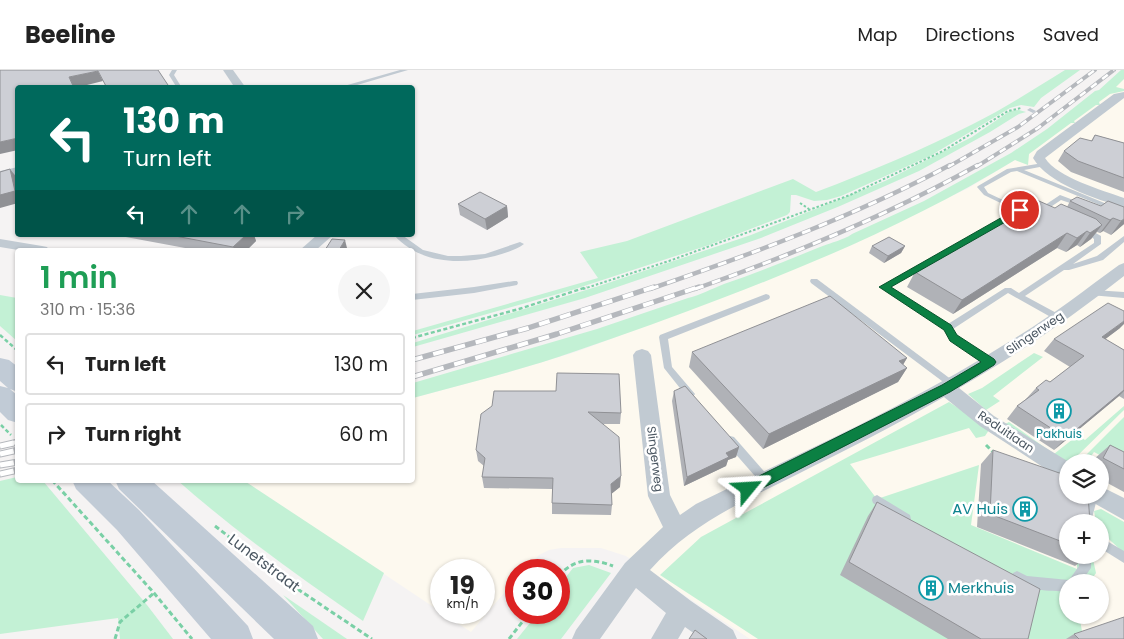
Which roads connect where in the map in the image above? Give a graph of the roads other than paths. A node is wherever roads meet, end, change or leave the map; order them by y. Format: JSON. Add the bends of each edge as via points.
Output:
{"nodes":[{"id":1,"x":175,"y":70,"type":"edge"},
{"id":2,"x":228,"y":70,"type":"edge"},
{"id":3,"x":406,"y":70,"type":"edge"},
{"id":4,"x":178,"y":85,"type":"edge"},
{"id":5,"x":239,"y":85,"type":"edge"},
{"id":6,"x":350,"y":85,"type":"edge"},
{"id":7,"x":1124,"y":95,"type":"edge"},
{"id":8,"x":1043,"y":165,"type":"junction"},
{"id":9,"x":1019,"y":170,"type":"junction"},
{"id":10,"x":15,"y":172,"type":"edge"},
{"id":11,"x":0,"y":175,"type":"edge"},
{"id":12,"x":1124,"y":203,"type":"edge"},
{"id":13,"x":1048,"y":213,"type":"edge"},
{"id":14,"x":1124,"y":213,"type":"edge"},
{"id":15,"x":1075,"y":225,"type":"edge"},
{"id":16,"x":323,"y":237,"type":"edge"},
{"id":17,"x":401,"y":237,"type":"edge"},
{"id":18,"x":1122,"y":242,"type":"edge"},
{"id":19,"x":0,"y":243,"type":"edge"},
{"id":20,"x":520,"y":244,"type":"dead end"},
{"id":21,"x":30,"y":248,"type":"edge"},
{"id":22,"x":310,"y":248,"type":"edge"},
{"id":23,"x":415,"y":248,"type":"edge"},
{"id":24,"x":415,"y":248,"type":"edge"},
{"id":25,"x":1124,"y":268,"type":"edge"},
{"id":26,"x":1056,"y":271,"type":"junction"},
{"id":27,"x":814,"y":281,"type":"dead end"},
{"id":28,"x":514,"y":283,"type":"dead end"},
{"id":29,"x":1093,"y":293,"type":"junction"},
{"id":30,"x":1124,"y":295,"type":"edge"},
{"id":31,"x":1019,"y":296,"type":"junction"},
{"id":32,"x":415,"y":297,"type":"edge"},
{"id":33,"x":766,"y":297,"type":"dead end"},
{"id":34,"x":1059,"y":318,"type":"junction"},
{"id":35,"x":948,"y":328,"type":"junction"},
{"id":36,"x":642,"y":355,"type":"dead end"},
{"id":37,"x":990,"y":362,"type":"junction"},
{"id":38,"x":0,"y":367,"type":"edge"},
{"id":39,"x":15,"y":380,"type":"edge"},
{"id":40,"x":949,"y":386,"type":"junction"},
{"id":41,"x":0,"y":396,"type":"edge"},
{"id":42,"x":699,"y":404,"type":"edge"},
{"id":43,"x":14,"y":423,"type":"edge"},
{"id":44,"x":724,"y":432,"type":"edge"},
{"id":45,"x":1059,"y":468,"type":"edge"},
{"id":46,"x":765,"y":480,"type":"junction"},
{"id":47,"x":91,"y":483,"type":"edge"},
{"id":48,"x":133,"y":483,"type":"edge"},
{"id":49,"x":877,"y":500,"type":"edge"},
{"id":50,"x":1109,"y":501,"type":"edge"},
{"id":51,"x":1124,"y":510,"type":"edge"},
{"id":52,"x":914,"y":523,"type":"edge"},
{"id":53,"x":676,"y":530,"type":"junction"},
{"id":54,"x":1109,"y":548,"type":"edge"},
{"id":55,"x":1124,"y":558,"type":"edge"},
{"id":56,"x":1008,"y":573,"type":"edge"},
{"id":57,"x":632,"y":574,"type":"junction"},
{"id":58,"x":1059,"y":585,"type":"edge"},
{"id":59,"x":682,"y":610,"type":"junction"},
{"id":60,"x":235,"y":639,"type":"edge"},
{"id":61,"x":300,"y":639,"type":"edge"},
{"id":62,"x":585,"y":639,"type":"edge"},
{"id":63,"x":664,"y":639,"type":"edge"},
{"id":64,"x":724,"y":639,"type":"edge"}],
"edges":[{"from":1,"to":4,"type":"lane","via":[[170,75]]},
{"from":2,"to":5,"type":"street"},
{"from":3,"to":6,"type":"lane"},
{"from":7,"to":8,"type":"street","via":[[1118,96],[1041,154]]},
{"from":8,"to":9,"type":"lane"},
{"from":8,"to":12,"type":"street","via":[[1064,178]]},
{"from":9,"to":14,"type":"lane"},
{"from":9,"to":35,"type":"lane","via":[[1007,170],[980,189],[1020,210],[884,287]]},
{"from":10,"to":11,"type":"street"},
{"from":13,"to":14,"type":"lane","via":[[1041,210],[1060,197],[1084,206]]},
{"from":15,"to":26,"type":"lane","via":[[1094,235],[1098,242]]},
{"from":16,"to":22,"type":"street"},
{"from":17,"to":23,"type":"lane"},
{"from":18,"to":26,"type":"lane","via":[[1100,258]]},
{"from":19,"to":21,"type":"street"},
{"from":20,"to":24,"type":"lane","via":[[494,255],[472,258],[424,254]]},
{"from":25,"to":29,"type":"street","name":"Slingerweg"},
{"from":26,"to":31,"type":"lane"},
{"from":27,"to":40,"type":"lane"},
{"from":28,"to":32,"type":"lane"},
{"from":29,"to":30,"type":"lane"},
{"from":29,"to":34,"type":"street","name":"Slingerweg"},
{"from":31,"to":34,"type":"lane"},
{"from":31,"to":35,"type":"lane","via":[[1008,290]]},
{"from":33,"to":42,"type":"lane","via":[[663,337],[668,368]]},
{"from":34,"to":37,"type":"street","name":"Slingerweg"},
{"from":35,"to":37,"type":"lane","via":[[954,338]]},
{"from":36,"to":53,"type":"street","name":"Slingerweg","via":[[659,496]]},
{"from":37,"to":40,"type":"street","name":"Slingerweg"},
{"from":38,"to":39,"type":"main road"},
{"from":40,"to":45,"type":"street","name":"Reduitlaan","via":[[987,420]]},
{"from":40,"to":46,"type":"street","name":"Slingerweg"},
{"from":41,"to":43,"type":"main road"},
{"from":44,"to":46,"type":"lane"},
{"from":46,"to":53,"type":"street","name":"Slingerweg","via":[[704,511]]},
{"from":47,"to":60,"type":"main road"},
{"from":48,"to":61,"type":"main road","name":"Lunetstraat"},
{"from":49,"to":52,"type":"lane"},
{"from":50,"to":51,"type":"street"},
{"from":53,"to":57,"type":"street","name":"Slingerweg","via":[[655,547]]},
{"from":54,"to":55,"type":"lane"},
{"from":56,"to":58,"type":"lane","via":[[1026,582]]},
{"from":57,"to":59,"type":"street"},
{"from":57,"to":62,"type":"street","name":"Slingerweg"},
{"from":59,"to":63,"type":"street"},
{"from":59,"to":64,"type":"street"}]}
